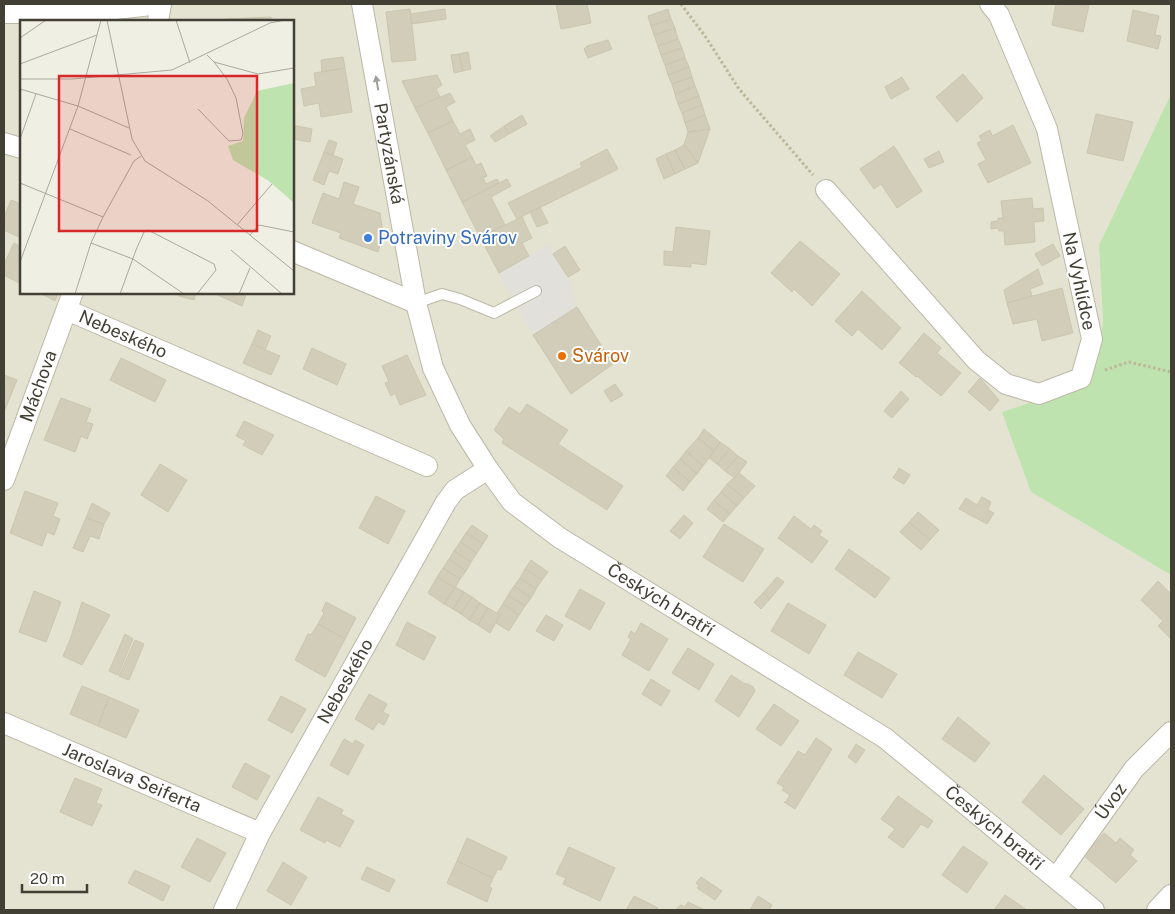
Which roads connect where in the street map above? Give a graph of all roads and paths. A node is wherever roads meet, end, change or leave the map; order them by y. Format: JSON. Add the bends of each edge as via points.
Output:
{"nodes":[{"id":1,"x":161,"y":4,"type":"edge"},
{"id":2,"x":362,"y":4,"type":"edge"},
{"id":3,"x":681,"y":4,"type":"edge"},
{"id":4,"x":990,"y":4,"type":"edge"},
{"id":5,"x":4,"y":13,"type":"edge"},
{"id":6,"x":158,"y":20,"type":"edge"},
{"id":7,"x":4,"y":143,"type":"edge"},
{"id":8,"x":20,"y":148,"type":"edge"},
{"id":9,"x":826,"y":190,"type":"joint"},
{"id":10,"x":294,"y":252,"type":"edge"},
{"id":11,"x":536,"y":291,"type":"dead end"},
{"id":12,"x":70,"y":301,"type":"edge"},
{"id":13,"x":416,"y":304,"type":"junction"},
{"id":14,"x":1171,"y":372,"type":"edge"},
{"id":15,"x":1081,"y":378,"type":"junction"},
{"id":16,"x":427,"y":466,"type":"dead end"},
{"id":17,"x":488,"y":469,"type":"junction"},
{"id":18,"x":4,"y":480,"type":"edge"},
{"id":19,"x":4,"y":723,"type":"edge"},
{"id":20,"x":1171,"y":732,"type":"edge"},
{"id":21,"x":260,"y":833,"type":"junction"},
{"id":22,"x":1056,"y":878,"type":"junction"},
{"id":23,"x":1171,"y":895,"type":"edge"},
{"id":24,"x":224,"y":910,"type":"edge"},
{"id":25,"x":1094,"y":910,"type":"edge"},
{"id":26,"x":1157,"y":910,"type":"edge"}],
"edges":[{"from":1,"to":5,"type":"street","via":[[80,13]]},
{"from":1,"to":6,"type":"street"},
{"from":13,"to":2,"type":"street","name":"Partyzánská","one_way":true},
{"from":3,"to":9,"type":"path","via":[[739,89]]},
{"from":4,"to":15,"type":"street","name":"Na Vyhlídce","via":[[999,15],[1047,129],[1092,339]]},
{"from":7,"to":8,"type":"street"},
{"from":9,"to":15,"type":"street","via":[[976,360],[1006,384],[1039,394]]},
{"from":10,"to":13,"type":"street"},
{"from":11,"to":13,"type":"lane","via":[[494,313],[442,294]]},
{"from":12,"to":16,"type":"street","name":"Nebeského"},
{"from":12,"to":18,"type":"street","name":"Máchova"},
{"from":13,"to":17,"type":"street","name":"Českých bratří","via":[[433,368],[460,425]]},
{"from":14,"to":15,"type":"path","via":[[1129,362]]},
{"from":17,"to":21,"type":"street","name":"Nebeského","via":[[455,490],[446,502]]},
{"from":17,"to":22,"type":"street","name":"Českých bratří","via":[[512,502],[560,538],[884,738]]},
{"from":19,"to":21,"type":"street","name":"Jaroslava Seiferta"},
{"from":20,"to":22,"type":"street","name":"Úvoz","via":[[1134,769]]},
{"from":21,"to":24,"type":"street","name":"Nebeského"},
{"from":22,"to":25,"type":"street","name":"Českých bratří"},
{"from":23,"to":26,"type":"street"}]}
